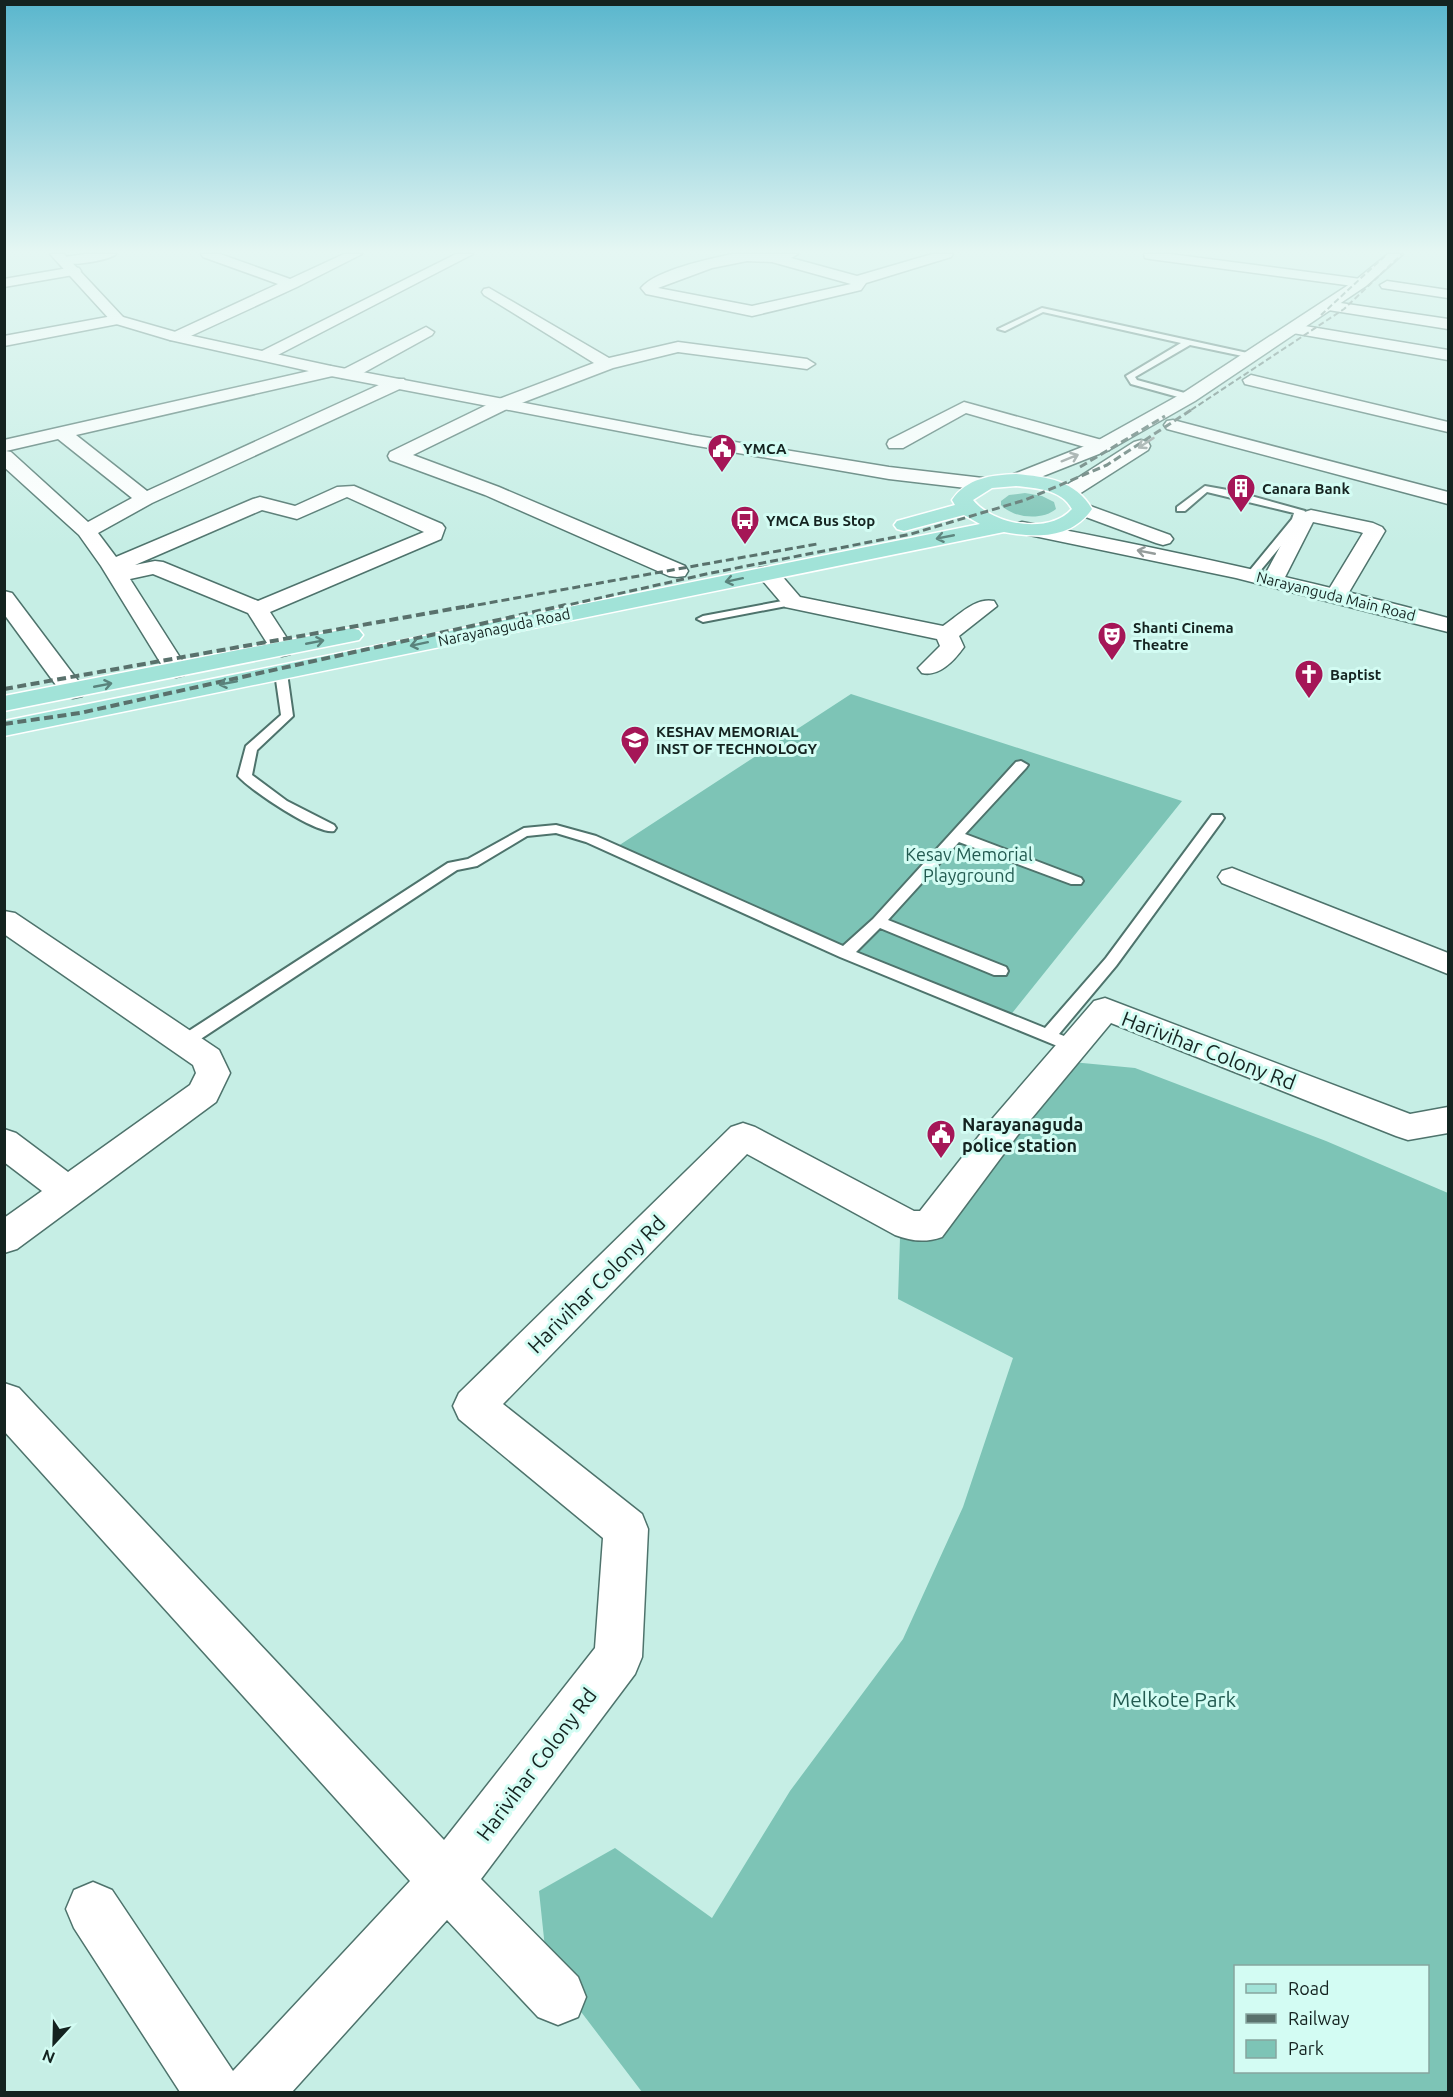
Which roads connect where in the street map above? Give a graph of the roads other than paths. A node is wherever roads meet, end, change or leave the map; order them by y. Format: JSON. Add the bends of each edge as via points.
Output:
{"nodes":[{"id":1,"x":245,"y":352,"type":"edge"},
{"id":2,"x":272,"y":352,"type":"edge"},
{"id":3,"x":384,"y":352,"type":"edge"},
{"id":4,"x":587,"y":352,"type":"edge"},
{"id":5,"x":658,"y":352,"type":"edge"},
{"id":6,"x":724,"y":352,"type":"edge"},
{"id":7,"x":1172,"y":352,"type":"edge"},
{"id":8,"x":1231,"y":352,"type":"edge"},
{"id":9,"x":1258,"y":352,"type":"edge"},
{"id":10,"x":1431,"y":352,"type":"edge"},
{"id":11,"x":1449,"y":355,"type":"edge"},
{"id":12,"x":264,"y":356,"type":"junction"},
{"id":13,"x":1252,"y":356,"type":"junction"},
{"id":14,"x":607,"y":364,"type":"junction"},
{"id":15,"x":807,"y":364,"type":"dead end"},
{"id":16,"x":1269,"y":368,"type":"dead end"},
{"id":17,"x":339,"y":373,"type":"junction"},
{"id":18,"x":398,"y":383,"type":"junction"},
{"id":19,"x":505,"y":403,"type":"junction"},
{"id":20,"x":1196,"y":403,"type":"junction"},
{"id":21,"x":1449,"y":428,"type":"edge"},
{"id":22,"x":1163,"y":432,"type":"junction"},
{"id":23,"x":62,"y":433,"type":"junction"},
{"id":24,"x":896,"y":444,"type":"dead end"},
{"id":25,"x":4,"y":446,"type":"edge"},
{"id":26,"x":1102,"y":446,"type":"junction"},
{"id":27,"x":4,"y":456,"type":"edge"},
{"id":28,"x":889,"y":473,"type":"junction"},
{"id":29,"x":1016,"y":480,"type":"junction"},
{"id":30,"x":983,"y":484,"type":"junction"},
{"id":31,"x":1449,"y":498,"type":"edge"},
{"id":32,"x":145,"y":500,"type":"junction"},
{"id":33,"x":1075,"y":500,"type":"junction"},
{"id":34,"x":964,"y":504,"type":"junction"},
{"id":35,"x":1181,"y":509,"type":"dead end"},
{"id":36,"x":1012,"y":527,"type":"junction"},
{"id":37,"x":883,"y":529,"type":"dead end"},
{"id":38,"x":86,"y":531,"type":"junction"},
{"id":39,"x":793,"y":548,"type":"dead end"},
{"id":40,"x":1224,"y":567,"type":"junction"},
{"id":41,"x":114,"y":570,"type":"junction"},
{"id":42,"x":677,"y":571,"type":"junction"},
{"id":43,"x":767,"y":573,"type":"junction"},
{"id":44,"x":1262,"y":578,"type":"junction"},
{"id":45,"x":612,"y":584,"type":"junction"},
{"id":46,"x":577,"y":591,"type":"dead end"},
{"id":47,"x":1337,"y":594,"type":"junction"},
{"id":48,"x":4,"y":598,"type":"edge"},
{"id":49,"x":627,"y":602,"type":"junction"},
{"id":50,"x":793,"y":602,"type":"junction"},
{"id":51,"x":986,"y":606,"type":"dead end"},
{"id":52,"x":258,"y":609,"type":"junction"},
{"id":53,"x":702,"y":619,"type":"dead end"},
{"id":54,"x":1449,"y":625,"type":"edge"},
{"id":55,"x":373,"y":631,"type":"dead end"},
{"id":56,"x":947,"y":634,"type":"junction"},
{"id":57,"x":282,"y":649,"type":"junction"},
{"id":58,"x":930,"y":668,"type":"dead end"},
{"id":59,"x":176,"y":670,"type":"junction"},
{"id":60,"x":281,"y":673,"type":"junction"},
{"id":61,"x":73,"y":691,"type":"junction"},
{"id":62,"x":4,"y":704,"type":"edge"},
{"id":63,"x":4,"y":729,"type":"edge"},
{"id":64,"x":1021,"y":765,"type":"dead end"},
{"id":65,"x":1217,"y":818,"type":"dead end"},
{"id":66,"x":329,"y":828,"type":"dead end"},
{"id":67,"x":957,"y":836,"type":"junction"},
{"id":68,"x":1232,"y":877,"type":"dead end"},
{"id":69,"x":1076,"y":881,"type":"dead end"},
{"id":70,"x":4,"y":920,"type":"edge"},
{"id":71,"x":878,"y":922,"type":"junction"},
{"id":72,"x":845,"y":953,"type":"junction"},
{"id":73,"x":1449,"y":964,"type":"edge"},
{"id":74,"x":1000,"y":971,"type":"dead end"},
{"id":75,"x":1061,"y":1041,"type":"junction"},
{"id":76,"x":184,"y":1042,"type":"junction"},
{"id":77,"x":1449,"y":1120,"type":"edge"},
{"id":78,"x":4,"y":1142,"type":"edge"},
{"id":79,"x":68,"y":1192,"type":"junction"},
{"id":80,"x":4,"y":1238,"type":"edge"},
{"id":81,"x":4,"y":1401,"type":"edge"},
{"id":82,"x":446,"y":1881,"type":"junction"},
{"id":83,"x":93,"y":1909,"type":"dead end"},
{"id":84,"x":558,"y":1996,"type":"dead end"},
{"id":85,"x":213,"y":2092,"type":"edge"},
{"id":86,"x":253,"y":2092,"type":"edge"}],
"edges":[{"from":1,"to":12,"type":"street"},
{"from":2,"to":12,"type":"street"},
{"from":3,"to":17,"type":"street"},
{"from":4,"to":14,"type":"street"},
{"from":5,"to":14,"type":"street"},
{"from":6,"to":15,"type":"street"},
{"from":7,"to":20,"type":"lane","via":[[1130,376],[1134,382]]},
{"from":8,"to":13,"type":"lane"},
{"from":9,"to":13,"type":"street"},
{"from":10,"to":11,"type":"street"},
{"from":12,"to":17,"type":"street"},
{"from":13,"to":20,"type":"street"},
{"from":14,"to":19,"type":"street"},
{"from":16,"to":21,"type":"street","via":[[1246,383]]},
{"from":17,"to":18,"type":"street"},
{"from":17,"to":23,"type":"street"},
{"from":18,"to":19,"type":"street"},
{"from":18,"to":32,"type":"street"},
{"from":19,"to":28,"type":"street"},
{"from":19,"to":42,"type":"street","via":[[397,456],[492,491]]},
{"from":20,"to":22,"type":"street"},
{"from":20,"to":26,"type":"street"},
{"from":22,"to":31,"type":"street"},
{"from":22,"to":33,"type":"street","one_way":true},
{"from":23,"to":25,"type":"street"},
{"from":23,"to":32,"type":"street"},
{"from":24,"to":26,"type":"street","via":[[964,407]]},
{"from":29,"to":26,"type":"street","one_way":true},
{"from":27,"to":38,"type":"street"},
{"from":28,"to":30,"type":"street"},
{"from":28,"to":34,"type":"street"},
{"from":29,"to":30,"type":"main road"},
{"from":29,"to":33,"type":"main road","via":[[1036,482]]},
{"from":30,"to":34,"type":"main road","via":[[969,491]]},
{"from":32,"to":38,"type":"street"},
{"from":33,"to":36,"type":"main road","name":"Narayanaguda Road","via":[[1079,516],[1064,524]]},
{"from":33,"to":40,"type":"street","name":"Narayanguda Main Road"},
{"from":34,"to":36,"type":"main road","via":[[981,518]]},
{"from":34,"to":37,"type":"main road"},
{"from":35,"to":44,"type":"lane","via":[[1205,489],[1300,511]]},
{"from":40,"to":36,"type":"street","name":"Narayanguda Main Road","one_way":true},
{"from":36,"to":43,"type":"main road","name":"Narayanaguda Road","one_way":true},
{"from":38,"to":41,"type":"street"},
{"from":39,"to":42,"type":"main road","name":"Narayanaguda Road"},
{"from":40,"to":44,"type":"street","name":"Narayanguda Main Road"},
{"from":41,"to":52,"type":"street","via":[[155,567]]},
{"from":41,"to":52,"type":"street","via":[[260,503],[297,513],[344,491],[435,528],[434,535]]},
{"from":41,"to":59,"type":"street"},
{"from":42,"to":45,"type":"main road","name":"Narayanaguda Road"},
{"from":43,"to":49,"type":"main road","name":"Narayanaguda Road","one_way":true},
{"from":43,"to":50,"type":"street"},
{"from":44,"to":47,"type":"street","name":"Narayanguda Main Road"},
{"from":44,"to":47,"type":"street","via":[[1305,518],[1311,516],[1375,531]]},
{"from":45,"to":46,"type":"main road","name":"Narayanaguda Road"},
{"from":45,"to":49,"type":"main road"},
{"from":47,"to":54,"type":"street","name":"Narayanguda Main Road"},
{"from":48,"to":61,"type":"street"},
{"from":49,"to":60,"type":"main road","name":"Narayanaguda Road","one_way":true},
{"from":50,"to":53,"type":"lane"},
{"from":50,"to":56,"type":"street"},
{"from":51,"to":56,"type":"street"},
{"from":52,"to":57,"type":"street"},
{"from":57,"to":55,"type":"main road","one_way":true},
{"from":56,"to":58,"type":"street","via":[[952,647]]},
{"from":57,"to":59,"type":"main road"},
{"from":61,"to":59,"type":"main road","one_way":true},
{"from":60,"to":63,"type":"main road","name":"Narayanaguda Road","one_way":true},
{"from":60,"to":66,"type":"lane","via":[[287,716],[251,749],[245,776],[282,804]]},
{"from":61,"to":62,"type":"main road"},
{"from":64,"to":67,"type":"lane"},
{"from":65,"to":75,"type":"lane","via":[[1111,962]]},
{"from":67,"to":69,"type":"lane"},
{"from":67,"to":71,"type":"lane"},
{"from":68,"to":73,"type":"street"},
{"from":70,"to":76,"type":"street"},
{"from":71,"to":72,"type":"lane"},
{"from":71,"to":74,"type":"lane"},
{"from":72,"to":75,"type":"lane"},
{"from":72,"to":76,"type":"lane","via":[[591,839],[556,829],[524,832],[472,863],[453,866]]},
{"from":75,"to":77,"type":"street","name":"Harivihar Colony Rd","via":[[1105,1009],[1408,1127]]},
{"from":75,"to":82,"type":"street","name":"Harivihar Colony Rd","via":[[1005,1127],[929,1227],[908,1225],[743,1136],[474,1406],[626,1530],[618,1658]]},
{"from":76,"to":79,"type":"street","via":[[207,1058],[213,1073],[204,1093]]},
{"from":78,"to":79,"type":"street"},
{"from":79,"to":80,"type":"street"},
{"from":81,"to":82,"type":"street"},
{"from":82,"to":84,"type":"street"},
{"from":82,"to":86,"type":"street","name":"Harivihar Colony Rd"},
{"from":83,"to":85,"type":"street"}]}
